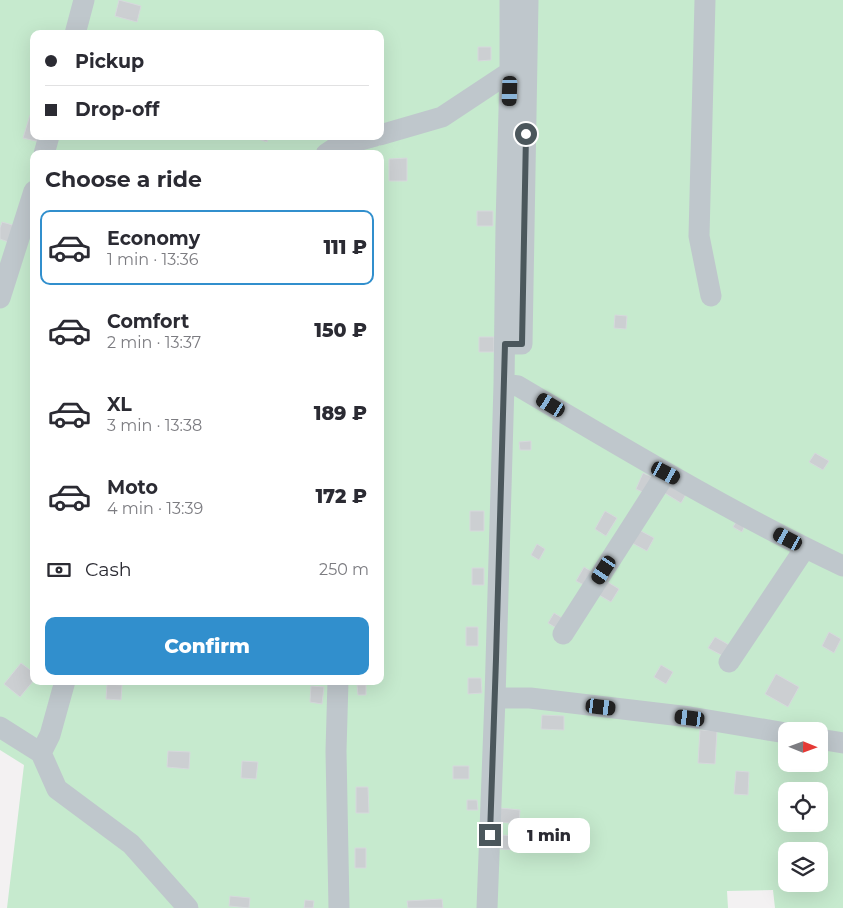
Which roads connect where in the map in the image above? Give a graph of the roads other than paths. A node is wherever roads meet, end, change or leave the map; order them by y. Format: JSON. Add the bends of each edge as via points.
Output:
{"nodes":[{"id":1,"x":84,"y":0,"type":"edge"},
{"id":2,"x":510,"y":0,"type":"edge"},
{"id":3,"x":528,"y":0,"type":"edge"},
{"id":4,"x":705,"y":0,"type":"edge"},
{"id":5,"x":77,"y":30,"type":"edge"},
{"id":6,"x":510,"y":72,"type":"junction"},
{"id":7,"x":384,"y":134,"type":"edge"},
{"id":8,"x":367,"y":140,"type":"edge"},
{"id":9,"x":354,"y":148,"type":"edge"},
{"id":10,"x":332,"y":150,"type":"edge"},
{"id":11,"x":30,"y":204,"type":"edge"},
{"id":12,"x":711,"y":296,"type":"dead end"},
{"id":13,"x":0,"y":298,"type":"edge"},
{"id":14,"x":505,"y":344,"type":"junction"},
{"id":15,"x":504,"y":384,"type":"junction"},
{"id":16,"x":666,"y":473,"type":"junction"},
{"id":17,"x":805,"y":548,"type":"junction"},
{"id":18,"x":843,"y":566,"type":"edge"},
{"id":19,"x":563,"y":634,"type":"dead end"},
{"id":20,"x":730,"y":662,"type":"dead end"},
{"id":21,"x":65,"y":685,"type":"edge"},
{"id":22,"x":338,"y":685,"type":"edge"},
{"id":23,"x":495,"y":698,"type":"junction"},
{"id":24,"x":0,"y":728,"type":"edge"},
{"id":25,"x":778,"y":732,"type":"edge"},
{"id":26,"x":828,"y":740,"type":"edge"},
{"id":27,"x":843,"y":743,"type":"edge"},
{"id":28,"x":41,"y":753,"type":"junction"},
{"id":29,"x":188,"y":908,"type":"edge"},
{"id":30,"x":339,"y":908,"type":"edge"},
{"id":31,"x":487,"y":908,"type":"edge"}],
"edges":[{"from":1,"to":5,"type":"lane"},
{"from":2,"to":6,"type":"lane"},
{"from":3,"to":14,"type":"lane","via":[[522,344]]},
{"from":4,"to":12,"type":"lane","via":[[699,236]]},
{"from":6,"to":7,"type":"lane","via":[[442,117]]},
{"from":6,"to":14,"type":"lane"},
{"from":8,"to":9,"type":"lane"},
{"from":9,"to":10,"type":"lane","via":[[338,146]]},
{"from":11,"to":13,"type":"lane"},
{"from":14,"to":15,"type":"lane"},
{"from":15,"to":16,"type":"lane","via":[[518,386]]},
{"from":15,"to":23,"type":"lane"},
{"from":16,"to":17,"type":"lane"},
{"from":16,"to":19,"type":"lane"},
{"from":17,"to":18,"type":"lane"},
{"from":17,"to":20,"type":"lane"},
{"from":21,"to":28,"type":"lane","via":[[50,735]]},
{"from":22,"to":30,"type":"lane"},
{"from":23,"to":25,"type":"lane","via":[[530,698]]},
{"from":23,"to":31,"type":"lane"},
{"from":24,"to":28,"type":"lane"},
{"from":26,"to":27,"type":"lane"},
{"from":28,"to":29,"type":"lane","via":[[57,789],[131,844]]}]}
